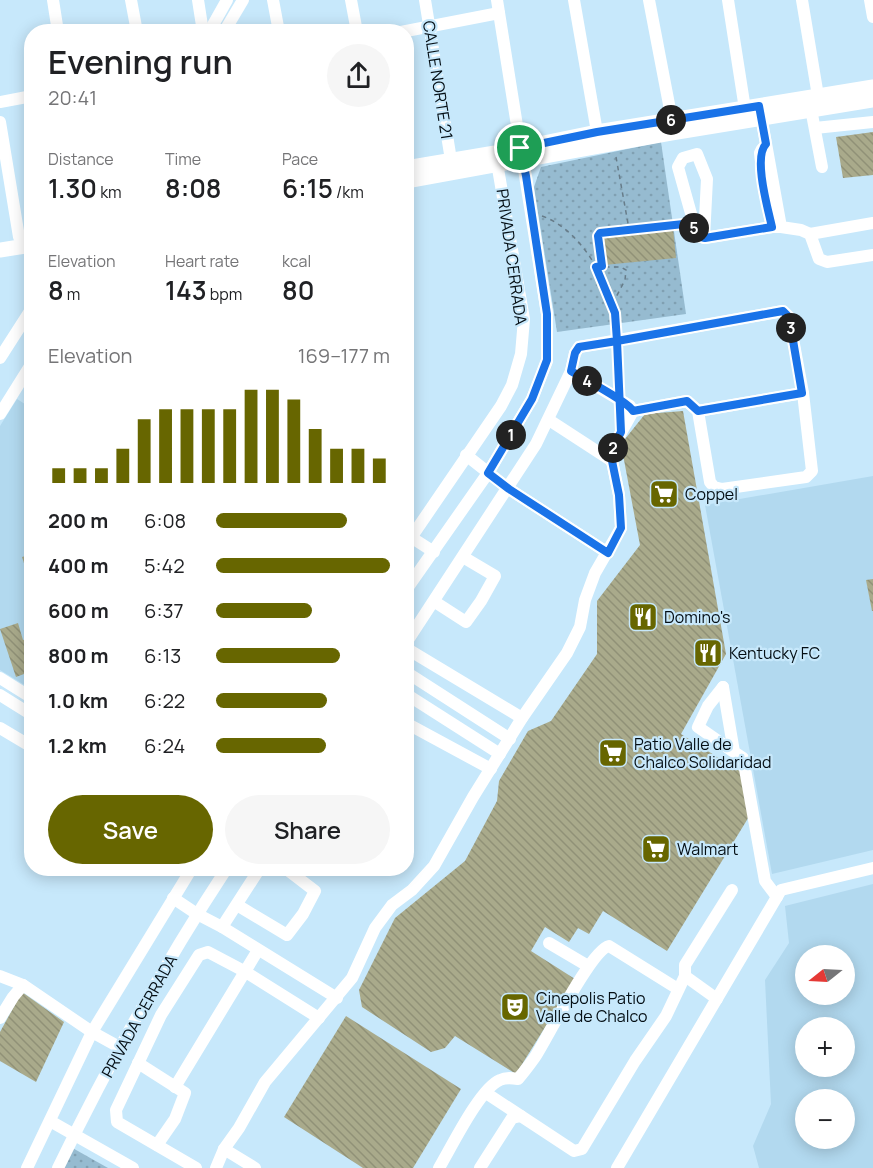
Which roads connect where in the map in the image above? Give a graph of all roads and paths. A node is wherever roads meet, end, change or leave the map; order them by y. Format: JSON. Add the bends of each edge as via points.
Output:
{"nodes":[{"id":1,"x":53,"y":0,"type":"edge"},
{"id":2,"x":132,"y":0,"type":"edge"},
{"id":3,"x":198,"y":0,"type":"edge"},
{"id":4,"x":226,"y":0,"type":"edge"},
{"id":5,"x":243,"y":0,"type":"edge"},
{"id":6,"x":273,"y":0,"type":"edge"},
{"id":7,"x":351,"y":0,"type":"edge"},
{"id":8,"x":425,"y":0,"type":"edge"},
{"id":9,"x":497,"y":0,"type":"edge"},
{"id":10,"x":574,"y":0,"type":"edge"},
{"id":11,"x":649,"y":0,"type":"edge"},
{"id":12,"x":728,"y":0,"type":"edge"},
{"id":13,"x":802,"y":0,"type":"edge"},
{"id":14,"x":870,"y":0,"type":"edge"},
{"id":15,"x":500,"y":13,"type":"junction"},
{"id":16,"x":873,"y":17,"type":"edge"},
{"id":17,"x":57,"y":24,"type":"edge"},
{"id":18,"x":136,"y":24,"type":"edge"},
{"id":19,"x":202,"y":24,"type":"edge"},
{"id":20,"x":213,"y":24,"type":"edge"},
{"id":21,"x":229,"y":24,"type":"edge"},
{"id":22,"x":278,"y":24,"type":"edge"},
{"id":23,"x":356,"y":24,"type":"edge"},
{"id":24,"x":429,"y":26,"type":"junction"},
{"id":25,"x":414,"y":29,"type":"edge"},
{"id":26,"x":873,"y":87,"type":"edge"},
{"id":27,"x":24,"y":98,"type":"edge"},
{"id":28,"x":873,"y":100,"type":"edge"},
{"id":29,"x":0,"y":102,"type":"edge"},
{"id":30,"x":815,"y":102,"type":"junction"},
{"id":31,"x":755,"y":111,"type":"junction"},
{"id":32,"x":672,"y":120,"type":"junction"},
{"id":33,"x":0,"y":122,"type":"edge"},
{"id":34,"x":873,"y":122,"type":"edge"},
{"id":35,"x":815,"y":128,"type":"junction"},
{"id":36,"x":597,"y":132,"type":"junction"},
{"id":37,"x":614,"y":145,"type":"junction"},
{"id":38,"x":521,"y":154,"type":"junction"},
{"id":39,"x":496,"y":159,"type":"junction"},
{"id":40,"x":452,"y":160,"type":"junction"},
{"id":41,"x":414,"y":167,"type":"edge"},
{"id":42,"x":822,"y":167,"type":"dead end"},
{"id":43,"x":414,"y":179,"type":"edge"},
{"id":44,"x":532,"y":213,"type":"junction"},
{"id":45,"x":693,"y":223,"type":"junction"},
{"id":46,"x":873,"y":223,"type":"edge"},
{"id":47,"x":24,"y":226,"type":"edge"},
{"id":48,"x":776,"y":227,"type":"junction"},
{"id":49,"x":630,"y":230,"type":"junction"},
{"id":50,"x":810,"y":234,"type":"junction"},
{"id":51,"x":705,"y":238,"type":"junction"},
{"id":52,"x":24,"y":239,"type":"edge"},
{"id":53,"x":0,"y":240,"type":"edge"},
{"id":54,"x":24,"y":240,"type":"edge"},
{"id":55,"x":0,"y":250,"type":"edge"},
{"id":56,"x":873,"y":255,"type":"edge"},
{"id":57,"x":602,"y":266,"type":"junction"},
{"id":58,"x":596,"y":267,"type":"junction"},
{"id":59,"x":612,"y":304,"type":"junction"},
{"id":60,"x":24,"y":320,"type":"edge"},
{"id":61,"x":617,"y":341,"type":"junction"},
{"id":62,"x":0,"y":358,"type":"edge"},
{"id":63,"x":571,"y":371,"type":"junction"},
{"id":64,"x":24,"y":376,"type":"edge"},
{"id":65,"x":802,"y":393,"type":"junction"},
{"id":66,"x":620,"y":400,"type":"junction"},
{"id":67,"x":633,"y":411,"type":"junction"},
{"id":68,"x":698,"y":411,"type":"junction"},
{"id":69,"x":0,"y":414,"type":"edge"},
{"id":70,"x":549,"y":420,"type":"junction"},
{"id":71,"x":466,"y":455,"type":"junction"},
{"id":72,"x":612,"y":461,"type":"junction"},
{"id":73,"x":488,"y":473,"type":"junction"},
{"id":74,"x":509,"y":489,"type":"junction"},
{"id":75,"x":414,"y":530,"type":"edge"},
{"id":76,"x":414,"y":542,"type":"edge"},
{"id":77,"x":434,"y":552,"type":"junction"},
{"id":78,"x":608,"y":553,"type":"junction"},
{"id":79,"x":463,"y":557,"type":"junction"},
{"id":80,"x":414,"y":579,"type":"edge"},
{"id":81,"x":435,"y":602,"type":"junction"},
{"id":82,"x":414,"y":632,"type":"edge"},
{"id":83,"x":414,"y":653,"type":"edge"},
{"id":84,"x":414,"y":677,"type":"edge"},
{"id":85,"x":0,"y":678,"type":"edge"},
{"id":86,"x":24,"y":693,"type":"edge"},
{"id":87,"x":0,"y":695,"type":"edge"},
{"id":88,"x":414,"y":699,"type":"edge"},
{"id":89,"x":24,"y":710,"type":"edge"},
{"id":90,"x":522,"y":718,"type":"junction"},
{"id":91,"x":414,"y":727,"type":"edge"},
{"id":92,"x":0,"y":728,"type":"edge"},
{"id":93,"x":510,"y":739,"type":"junction"},
{"id":94,"x":24,"y":742,"type":"edge"},
{"id":95,"x":734,"y":752,"type":"junction"},
{"id":96,"x":500,"y":754,"type":"junction"},
{"id":97,"x":491,"y":769,"type":"junction"},
{"id":98,"x":873,"y":868,"type":"edge"},
{"id":99,"x":187,"y":876,"type":"edge"},
{"id":100,"x":222,"y":876,"type":"edge"},
{"id":101,"x":255,"y":876,"type":"edge"},
{"id":102,"x":295,"y":876,"type":"edge"},
{"id":103,"x":732,"y":890,"type":"dead end"},
{"id":104,"x":173,"y":897,"type":"junction"},
{"id":105,"x":777,"y":897,"type":"junction"},
{"id":106,"x":237,"y":905,"type":"junction"},
{"id":107,"x":197,"y":914,"type":"junction"},
{"id":108,"x":222,"y":927,"type":"junction"},
{"id":109,"x":549,"y":943,"type":"dead end"},
{"id":110,"x":258,"y":950,"type":"junction"},
{"id":111,"x":588,"y":966,"type":"junction"},
{"id":112,"x":244,"y":971,"type":"junction"},
{"id":113,"x":0,"y":976,"type":"edge"},
{"id":114,"x":685,"y":976,"type":"junction"},
{"id":115,"x":23,"y":985,"type":"junction"},
{"id":116,"x":678,"y":989,"type":"junction"},
{"id":117,"x":337,"y":998,"type":"junction"},
{"id":118,"x":717,"y":999,"type":"junction"},
{"id":119,"x":0,"y":1018,"type":"edge"},
{"id":120,"x":319,"y":1018,"type":"junction"},
{"id":121,"x":92,"y":1032,"type":"junction"},
{"id":122,"x":120,"y":1048,"type":"junction"},
{"id":123,"x":138,"y":1063,"type":"junction"},
{"id":124,"x":175,"y":1086,"type":"junction"},
{"id":125,"x":486,"y":1093,"type":"junction"},
{"id":126,"x":521,"y":1116,"type":"junction"},
{"id":127,"x":50,"y":1121,"type":"junction"},
{"id":128,"x":75,"y":1135,"type":"junction"},
{"id":129,"x":157,"y":1145,"type":"junction"},
{"id":130,"x":224,"y":1149,"type":"junction"},
{"id":131,"x":27,"y":1168,"type":"edge"},
{"id":132,"x":58,"y":1168,"type":"edge"},
{"id":133,"x":133,"y":1168,"type":"edge"},
{"id":134,"x":196,"y":1168,"type":"edge"},
{"id":135,"x":216,"y":1168,"type":"edge"},
{"id":136,"x":255,"y":1168,"type":"edge"},
{"id":137,"x":439,"y":1168,"type":"edge"},
{"id":138,"x":480,"y":1168,"type":"edge"},
{"id":139,"x":618,"y":1168,"type":"edge"}],
"edges":[{"from":1,"to":17,"type":"street"},
{"from":2,"to":18,"type":"street"},
{"from":3,"to":19,"type":"street"},
{"from":4,"to":20,"type":"street"},
{"from":5,"to":21,"type":"street"},
{"from":6,"to":22,"type":"street"},
{"from":7,"to":23,"type":"street"},
{"from":8,"to":24,"type":"street","name":"CALLE NORTE 21"},
{"from":9,"to":15,"type":"street","name":"PRIVADA CERRADA"},
{"from":10,"to":36,"type":"street"},
{"from":11,"to":32,"type":"street"},
{"from":12,"to":31,"type":"street"},
{"from":13,"to":30,"type":"street"},
{"from":14,"to":16,"type":"street"},
{"from":15,"to":24,"type":"street"},
{"from":15,"to":38,"type":"street","name":"PRIVADA CERRADA"},
{"from":24,"to":25,"type":"street"},
{"from":24,"to":40,"type":"street","name":"CALLE NORTE 21"},
{"from":26,"to":30,"type":"main road"},
{"from":27,"to":29,"type":"street"},
{"from":28,"to":30,"type":"main road"},
{"from":30,"to":31,"type":"main road"},
{"from":30,"to":35,"type":"street"},
{"from":31,"to":32,"type":"main road"},
{"from":31,"to":37,"type":"main road"},
{"from":31,"to":48,"type":"street","via":[[766,144]]},
{"from":32,"to":36,"type":"main road"},
{"from":33,"to":47,"type":"street"},
{"from":34,"to":35,"type":"street"},
{"from":35,"to":42,"type":"street"},
{"from":36,"to":38,"type":"main road"},
{"from":37,"to":38,"type":"main road"},
{"from":37,"to":49,"type":"path"},
{"from":38,"to":39,"type":"main road"},
{"from":38,"to":44,"type":"street","name":"PRIVADA CERRADA"},
{"from":39,"to":40,"type":"main road"},
{"from":39,"to":43,"type":"main road"},
{"from":39,"to":71,"type":"street","name":"PRIVADA CERRADA","via":[[525,319],[512,385]]},
{"from":40,"to":41,"type":"main road"},
{"from":44,"to":58,"type":"path","via":[[561,225]]},
{"from":44,"to":73,"type":"street","name":"PRIVADA CERRADA","via":[[547,314],[547,360],[532,399]]},
{"from":45,"to":49,"type":"path"},
{"from":45,"to":51,"type":"street","via":[[697,236]]},
{"from":45,"to":51,"type":"street","via":[[678,167],[683,158],[698,154],[707,179]]},
{"from":46,"to":50,"type":"street"},
{"from":48,"to":50,"type":"street"},
{"from":48,"to":51,"type":"street"},
{"from":49,"to":57,"type":"path","via":[[602,232],[598,236]]},
{"from":50,"to":56,"type":"street","via":[[819,259],[827,262]]},
{"from":52,"to":53,"type":"main road"},
{"from":54,"to":55,"type":"main road"},
{"from":57,"to":58,"type":"path"},
{"from":57,"to":59,"type":"path","via":[[626,270],[626,280]]},
{"from":58,"to":59,"type":"path"},
{"from":59,"to":61,"type":"path"},
{"from":60,"to":62,"type":"street"},
{"from":61,"to":63,"type":"street","via":[[579,347]]},
{"from":61,"to":65,"type":"street","via":[[783,311],[789,317]]},
{"from":61,"to":66,"type":"path"},
{"from":63,"to":66,"type":"street"},
{"from":63,"to":70,"type":"street"},
{"from":64,"to":69,"type":"street"},
{"from":65,"to":68,"type":"street"},
{"from":65,"to":68,"type":"street","via":[[812,471],[806,477],[714,487]]},
{"from":66,"to":67,"type":"street"},
{"from":67,"to":68,"type":"street","via":[[687,401]]},
{"from":67,"to":72,"type":"street","via":[[613,447]]},
{"from":70,"to":72,"type":"street"},
{"from":70,"to":74,"type":"street"},
{"from":71,"to":73,"type":"street"},
{"from":71,"to":75,"type":"street","name":"PRIVADA CERRADA"},
{"from":72,"to":78,"type":"street","via":[[621,528]]},
{"from":73,"to":74,"type":"street"},
{"from":73,"to":77,"type":"street","name":"PRIVADA CERRADA"},
{"from":74,"to":78,"type":"street"},
{"from":74,"to":79,"type":"street"},
{"from":76,"to":77,"type":"street"},
{"from":77,"to":80,"type":"street","name":"PRIVADA CERRADA"},
{"from":78,"to":90,"type":"street","via":[[595,573],[580,627],[567,653]]},
{"from":79,"to":81,"type":"street"},
{"from":79,"to":81,"type":"street","via":[[495,576],[481,601],[466,622]]},
{"from":81,"to":82,"type":"street"},
{"from":83,"to":90,"type":"street"},
{"from":84,"to":93,"type":"street"},
{"from":85,"to":86,"type":"street"},
{"from":87,"to":89,"type":"street"},
{"from":88,"to":96,"type":"street"},
{"from":90,"to":93,"type":"street"},
{"from":91,"to":97,"type":"street"},
{"from":92,"to":94,"type":"street"},
{"from":93,"to":96,"type":"street"},
{"from":95,"to":95,"type":"street","via":[[734,741],[723,687],[698,727]]},
{"from":95,"to":105,"type":"street","via":[[743,758],[765,881]]},
{"from":96,"to":97,"type":"street"},
{"from":97,"to":117,"type":"street","via":[[434,866],[392,905],[375,928],[352,978]]},
{"from":98,"to":105,"type":"street","via":[[782,890]]},
{"from":99,"to":104,"type":"street","name":"PRIVADA CERRADA"},
{"from":100,"to":107,"type":"street","name":"PRIVADA CERRADA"},
{"from":101,"to":106,"type":"street"},
{"from":102,"to":106,"type":"street","via":[[315,891],[287,935]]},
{"from":103,"to":114,"type":"street","via":[[685,964]]},
{"from":104,"to":107,"type":"street"},
{"from":104,"to":121,"type":"street","name":"PRIVADA CERRADA"},
{"from":105,"to":118,"type":"street"},
{"from":106,"to":108,"type":"street"},
{"from":107,"to":108,"type":"street"},
{"from":107,"to":122,"type":"street","name":"PRIVADA CERRADA"},
{"from":108,"to":110,"type":"street"},
{"from":109,"to":111,"type":"street"},
{"from":110,"to":112,"type":"street"},
{"from":110,"to":117,"type":"street"},
{"from":111,"to":116,"type":"street","via":[[609,946]]},
{"from":111,"to":125,"type":"street","via":[[534,1059],[518,1079],[498,1080]]},
{"from":112,"to":120,"type":"street"},
{"from":112,"to":123,"type":"street","via":[[208,952],[199,955],[161,1015]]},
{"from":112,"to":124,"type":"street"},
{"from":113,"to":115,"type":"street"},
{"from":114,"to":116,"type":"street"},
{"from":114,"to":118,"type":"street"},
{"from":115,"to":119,"type":"street"},
{"from":115,"to":121,"type":"street"},
{"from":116,"to":126,"type":"street","via":[[666,1016],[582,1149],[574,1151]]},
{"from":117,"to":120,"type":"street"},
{"from":118,"to":139,"type":"street"},
{"from":120,"to":130,"type":"street","via":[[265,1082]]},
{"from":121,"to":122,"type":"street"},
{"from":121,"to":127,"type":"street","name":"PRIVADA CERRADA"},
{"from":122,"to":128,"type":"street","name":"PRIVADA CERRADA"},
{"from":123,"to":124,"type":"street"},
{"from":123,"to":129,"type":"street","via":[[116,1110],[117,1122]]},
{"from":124,"to":129,"type":"street","via":[[185,1093],[175,1119]]},
{"from":125,"to":126,"type":"street"},
{"from":125,"to":137,"type":"street"},
{"from":126,"to":138,"type":"street","via":[[512,1118]]},
{"from":127,"to":128,"type":"street"},
{"from":127,"to":131,"type":"street","name":"PRIVADA CERRADA"},
{"from":128,"to":132,"type":"street","name":"PRIVADA CERRADA"},
{"from":128,"to":133,"type":"street"},
{"from":129,"to":134,"type":"street"},
{"from":130,"to":135,"type":"street"},
{"from":130,"to":136,"type":"street"}]}
